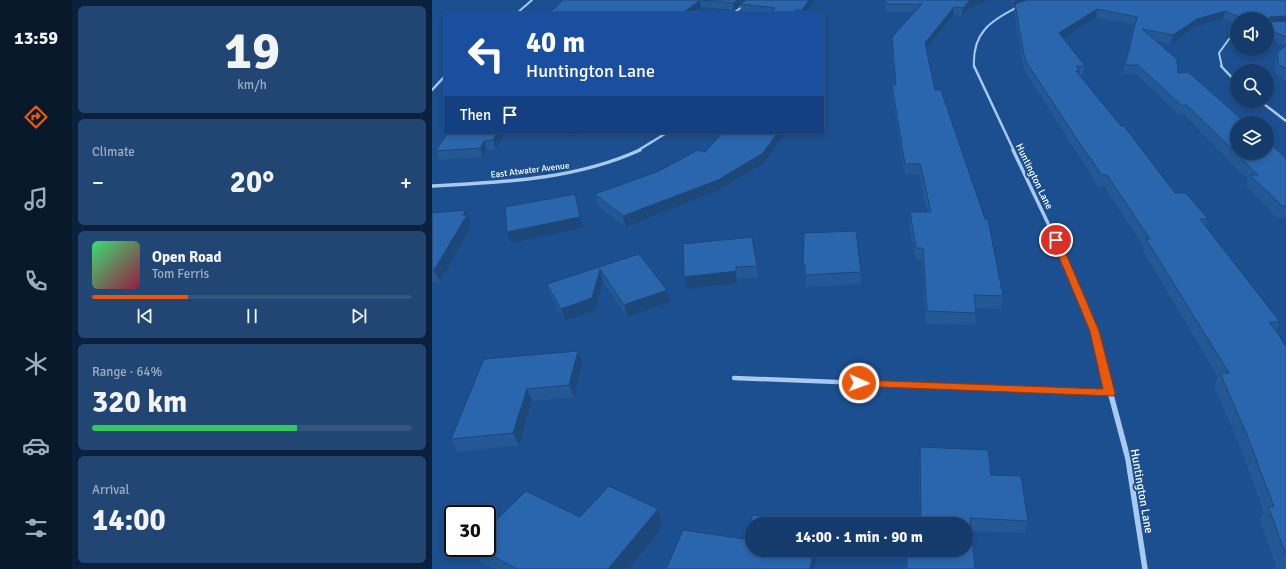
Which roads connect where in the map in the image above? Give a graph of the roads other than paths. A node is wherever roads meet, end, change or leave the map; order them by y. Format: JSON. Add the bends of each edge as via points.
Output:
{"nodes":[{"id":1,"x":532,"y":0,"type":"edge"},
{"id":2,"x":752,"y":0,"type":"edge"},
{"id":3,"x":1021,"y":6,"type":"edge"},
{"id":4,"x":518,"y":12,"type":"edge"},
{"id":5,"x":735,"y":12,"type":"edge"},
{"id":6,"x":1230,"y":39,"type":"edge"},
{"id":7,"x":1230,"y":76,"type":"edge"},
{"id":8,"x":444,"y":77,"type":"edge"},
{"id":9,"x":432,"y":90,"type":"edge"},
{"id":10,"x":1269,"y":108,"type":"edge"},
{"id":11,"x":1286,"y":121,"type":"edge"},
{"id":12,"x":665,"y":134,"type":"edge"},
{"id":13,"x":432,"y":186,"type":"edge"},
{"id":14,"x":734,"y":378,"type":"dead end"},
{"id":15,"x":1110,"y":393,"type":"junction"},
{"id":16,"x":1145,"y":569,"type":"edge"}],
"edges":[{"from":1,"to":4,"type":"street"},
{"from":2,"to":5,"type":"street"},
{"from":3,"to":15,"type":"street","name":"Huntington Lane","via":[[997,19],[979,36],[972,57],[974,69],[1063,253],[1094,331]]},
{"from":6,"to":7,"type":"street","via":[[1218,53],[1220,65]]},
{"from":8,"to":9,"type":"street"},
{"from":10,"to":11,"type":"street"},
{"from":12,"to":13,"type":"street","name":"East Atwater Avenue","via":[[625,158],[579,171],[520,180]]},
{"from":14,"to":15,"type":"street"},
{"from":15,"to":16,"type":"street","name":"Huntington Lane","via":[[1128,459]]}]}
